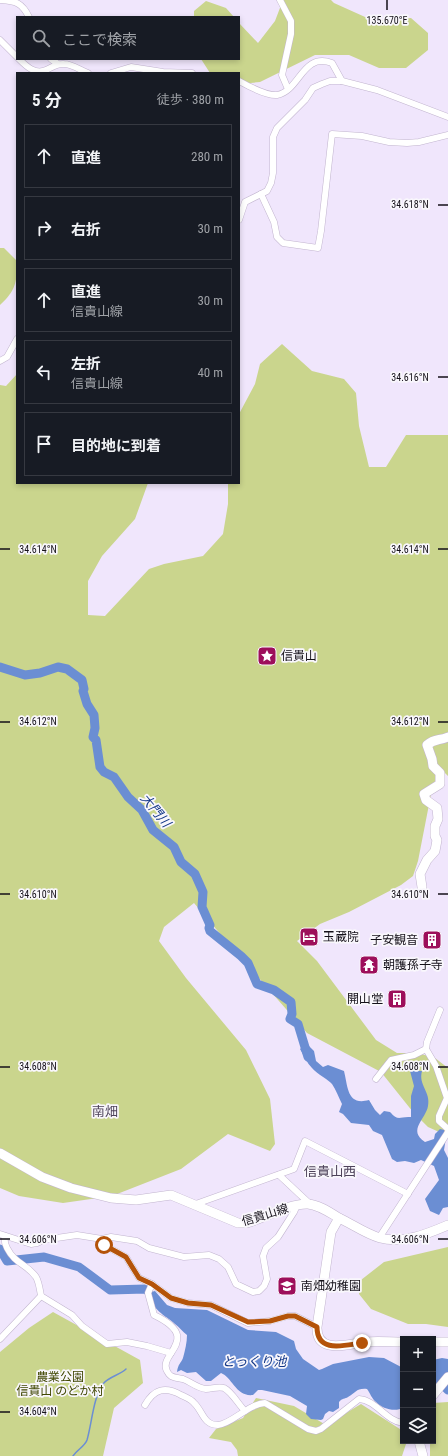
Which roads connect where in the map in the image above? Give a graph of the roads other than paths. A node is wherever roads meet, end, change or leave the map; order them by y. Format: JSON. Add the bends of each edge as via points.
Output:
{"nodes":[{"id":1,"x":1,"y":0,"type":"edge"},
{"id":2,"x":280,"y":0,"type":"edge"},
{"id":3,"x":29,"y":16,"type":"edge"},
{"id":4,"x":0,"y":40,"type":"edge"},
{"id":5,"x":16,"y":56,"type":"edge"},
{"id":6,"x":20,"y":60,"type":"edge"},
{"id":7,"x":52,"y":60,"type":"edge"},
{"id":8,"x":58,"y":64,"type":"junction"},
{"id":9,"x":86,"y":72,"type":"edge"},
{"id":10,"x":114,"y":72,"type":"edge"},
{"id":11,"x":163,"y":72,"type":"edge"},
{"id":12,"x":240,"y":81,"type":"edge"},
{"id":13,"x":342,"y":81,"type":"junction"},
{"id":14,"x":288,"y":89,"type":"junction"},
{"id":15,"x":448,"y":118,"type":"edge"},
{"id":16,"x":448,"y":135,"type":"edge"},
{"id":17,"x":261,"y":194,"type":"junction"},
{"id":18,"x":240,"y":217,"type":"edge"},
{"id":19,"x":16,"y":341,"type":"edge"},
{"id":20,"x":0,"y":361,"type":"edge"},
{"id":21,"x":448,"y":737,"type":"edge"},
{"id":22,"x":422,"y":887,"type":"dead end"},
{"id":23,"x":440,"y":1010,"type":"dead end"},
{"id":24,"x":426,"y":1049,"type":"junction"},
{"id":25,"x":376,"y":1079,"type":"dead end"},
{"id":26,"x":448,"y":1129,"type":"edge"},
{"id":27,"x":448,"y":1132,"type":"edge"},
{"id":28,"x":0,"y":1153,"type":"edge"},
{"id":29,"x":279,"y":1175,"type":"junction"},
{"id":30,"x":409,"y":1193,"type":"junction"},
{"id":31,"x":310,"y":1204,"type":"junction"},
{"id":32,"x":192,"y":1205,"type":"junction"},
{"id":33,"x":297,"y":1205,"type":"junction"},
{"id":34,"x":339,"y":1218,"type":"junction"},
{"id":35,"x":448,"y":1225,"type":"edge"},
{"id":36,"x":2,"y":1235,"type":"edge"},
{"id":37,"x":379,"y":1238,"type":"junction"},
{"id":38,"x":102,"y":1239,"type":"junction"},
{"id":39,"x":152,"y":1284,"type":"junction"},
{"id":40,"x":41,"y":1296,"type":"junction"},
{"id":41,"x":317,"y":1327,"type":"junction"},
{"id":42,"x":0,"y":1339,"type":"edge"},
{"id":43,"x":400,"y":1342,"type":"edge"},
{"id":44,"x":436,"y":1342,"type":"edge"},
{"id":45,"x":448,"y":1342,"type":"edge"},
{"id":46,"x":171,"y":1353,"type":"junction"},
{"id":47,"x":448,"y":1377,"type":"edge"},
{"id":48,"x":436,"y":1391,"type":"edge"},
{"id":49,"x":145,"y":1405,"type":"dead end"},
{"id":50,"x":245,"y":1411,"type":"junction"},
{"id":51,"x":400,"y":1423,"type":"edge"},
{"id":52,"x":420,"y":1444,"type":"edge"},
{"id":53,"x":423,"y":1456,"type":"edge"}],
"edges":[{"from":1,"to":3,"type":"street","via":[[19,3]]},
{"from":2,"to":14,"type":"street","via":[[291,21],[291,34],[282,75]]},
{"from":4,"to":5,"type":"street"},
{"from":6,"to":8,"type":"street","via":[[36,71],[45,71]]},
{"from":7,"to":8,"type":"street"},
{"from":8,"to":9,"type":"street","via":[[66,64]]},
{"from":10,"to":11,"type":"street","via":[[131,67]]},
{"from":12,"to":14,"type":"street","via":[[268,94],[277,95]]},
{"from":13,"to":14,"type":"street","via":[[332,63],[318,61],[311,64]]},
{"from":13,"to":15,"type":"street","via":[[377,90]]},
{"from":13,"to":17,"type":"street","via":[[330,81],[313,88],[305,100],[277,128],[273,137],[271,183],[267,191]]},
{"from":16,"to":17,"type":"street","via":[[407,143],[332,134],[318,248],[283,243],[277,237],[274,222]]},
{"from":17,"to":18,"type":"street","via":[[245,202]]},
{"from":19,"to":20,"type":"street","via":[[7,357]]},
{"from":21,"to":22,"type":"main road","via":[[432,740],[427,745],[433,766],[440,773],[440,784],[424,794],[426,800],[437,808],[438,819],[435,826],[435,851],[420,874]]},
{"from":23,"to":24,"type":"street"},
{"from":24,"to":25,"type":"street","via":[[414,1055],[391,1060]]},
{"from":24,"to":26,"type":"street","via":[[436,1066],[447,1098],[439,1121]]},
{"from":27,"to":30,"type":"street"},
{"from":28,"to":32,"type":"main road","name":"信貴山線","via":[[42,1177],[78,1190],[111,1198],[136,1200],[170,1195]]},
{"from":29,"to":30,"type":"street","via":[[294,1169],[305,1141]]},
{"from":29,"to":31,"type":"street"},
{"from":29,"to":32,"type":"street"},
{"from":30,"to":37,"type":"street"},
{"from":31,"to":33,"type":"main road","name":"信貴山線"},
{"from":31,"to":34,"type":"main road","name":"信貴山線"},
{"from":32,"to":33,"type":"main road","name":"信貴山線","via":[[241,1224]]},
{"from":33,"to":38,"type":"street","via":[[278,1237],[266,1248],[263,1256],[267,1279],[259,1291],[253,1292],[236,1284],[228,1267],[209,1255],[184,1257],[149,1248],[137,1241],[111,1237]]},
{"from":34,"to":37,"type":"main road","name":"信貴山線"},
{"from":34,"to":41,"type":"main road","via":[[330,1232]]},
{"from":35,"to":37,"type":"main road","name":"信貴山線","via":[[414,1237]]},
{"from":36,"to":38,"type":"street","via":[[31,1244],[77,1235]]},
{"from":36,"to":40,"type":"street","via":[[11,1256],[38,1279]]},
{"from":38,"to":39,"type":"street","via":[[104,1245],[126,1257],[139,1278]]},
{"from":39,"to":41,"type":"street","via":[[171,1298],[211,1305],[248,1322],[295,1316]]},
{"from":39,"to":46,"type":"street","via":[[148,1293],[154,1315],[170,1323],[176,1332],[176,1348]]},
{"from":40,"to":42,"type":"street"},
{"from":40,"to":46,"type":"street","via":[[72,1315],[82,1326],[107,1344],[127,1342]]},
{"from":41,"to":43,"type":"main road","via":[[320,1339],[332,1346]]},
{"from":44,"to":45,"type":"main road"},
{"from":46,"to":50,"type":"street","via":[[165,1365],[171,1376],[206,1389],[222,1387],[228,1390]]},
{"from":47,"to":48,"type":"main road"},
{"from":49,"to":50,"type":"street","via":[[151,1395],[167,1390],[193,1402],[205,1420],[211,1424],[219,1425]]},
{"from":50,"to":51,"type":"street","via":[[265,1403],[308,1429],[316,1431],[359,1399],[365,1399]]},
{"from":52,"to":53,"type":"main road"}]}
